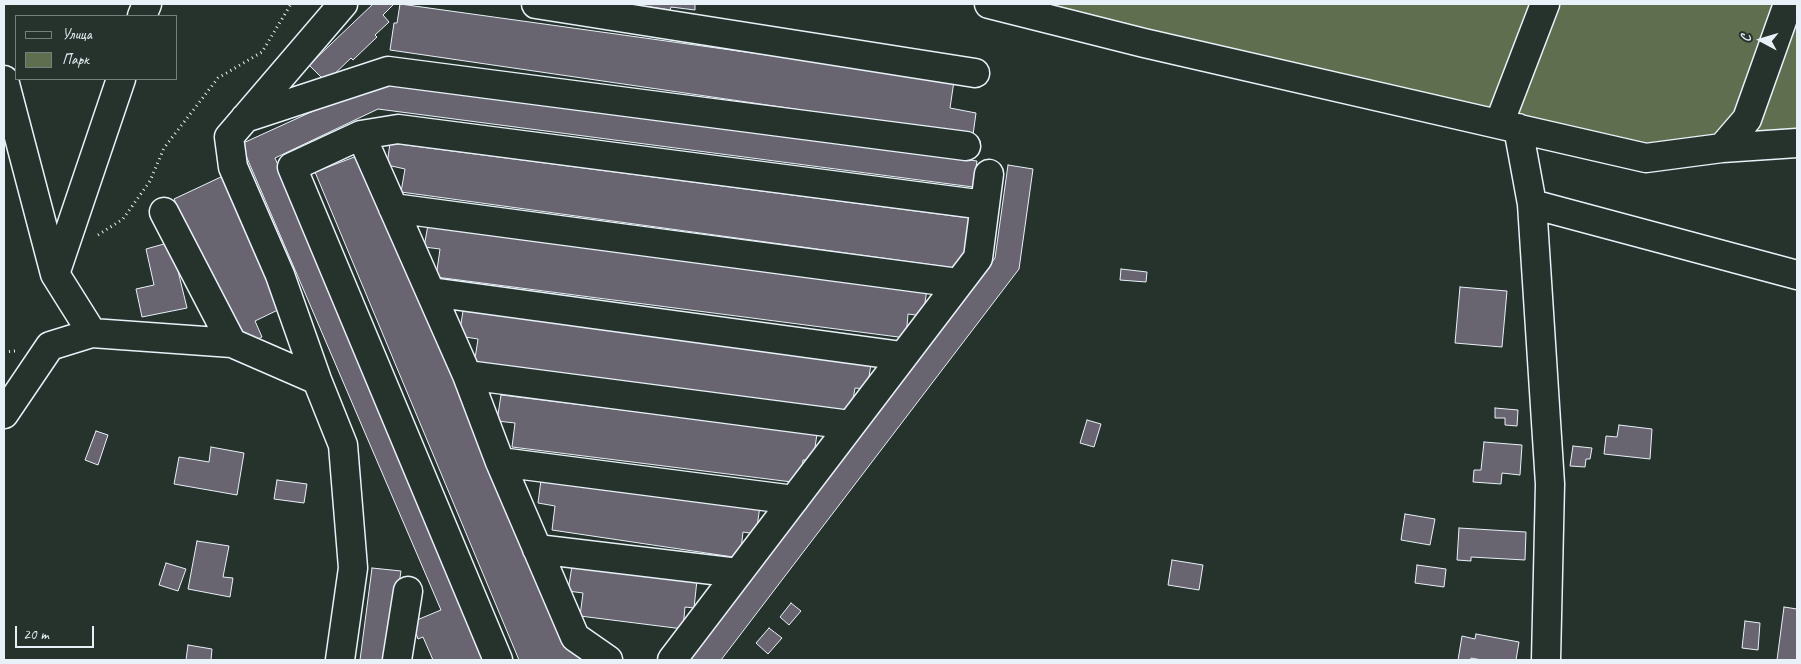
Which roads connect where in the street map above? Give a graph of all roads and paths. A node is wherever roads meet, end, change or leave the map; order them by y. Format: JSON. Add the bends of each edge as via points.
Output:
{"nodes":[{"id":1,"x":291,"y":4,"type":"edge"},
{"id":2,"x":343,"y":4,"type":"edge"},
{"id":3,"x":536,"y":4,"type":"edge"},
{"id":4,"x":989,"y":4,"type":"edge"},
{"id":5,"x":1545,"y":4,"type":"edge"},
{"id":6,"x":1788,"y":4,"type":"edge"},
{"id":7,"x":975,"y":73,"type":"dead end"},
{"id":8,"x":4,"y":80,"type":"edge"},
{"id":9,"x":121,"y":80,"type":"edge"},
{"id":10,"x":245,"y":118,"type":"junction"},
{"id":11,"x":1509,"y":126,"type":"junction"},
{"id":12,"x":361,"y":135,"type":"junction"},
{"id":13,"x":1797,"y":143,"type":"edge"},
{"id":14,"x":966,"y":146,"type":"dead end"},
{"id":15,"x":1722,"y":148,"type":"junction"},
{"id":16,"x":989,"y":174,"type":"dead end"},
{"id":17,"x":1532,"y":204,"type":"junction"},
{"id":18,"x":985,"y":205,"type":"junction"},
{"id":19,"x":393,"y":208,"type":"junction"},
{"id":20,"x":164,"y":212,"type":"dead end"},
{"id":21,"x":96,"y":236,"type":"dead end"},
{"id":22,"x":55,"y":274,"type":"junction"},
{"id":23,"x":1797,"y":275,"type":"edge"},
{"id":24,"x":958,"y":283,"type":"junction"},
{"id":25,"x":431,"y":292,"type":"junction"},
{"id":26,"x":92,"y":333,"type":"junction"},
{"id":27,"x":232,"y":344,"type":"junction"},
{"id":28,"x":902,"y":356,"type":"junction"},
{"id":29,"x":467,"y":375,"type":"junction"},
{"id":30,"x":317,"y":380,"type":"junction"},
{"id":31,"x":4,"y":414,"type":"edge"},
{"id":32,"x":850,"y":425,"type":"junction"},
{"id":33,"x":500,"y":462,"type":"junction"},
{"id":34,"x":794,"y":500,"type":"junction"},
{"id":35,"x":538,"y":549,"type":"junction"},
{"id":36,"x":738,"y":573,"type":"junction"},
{"id":37,"x":408,"y":591,"type":"dead end"},
{"id":38,"x":399,"y":649,"type":"edge"},
{"id":39,"x":340,"y":660,"type":"edge"},
{"id":40,"x":416,"y":660,"type":"edge"},
{"id":41,"x":498,"y":660,"type":"edge"},
{"id":42,"x":608,"y":660,"type":"edge"},
{"id":43,"x":672,"y":660,"type":"edge"},
{"id":44,"x":1546,"y":660,"type":"edge"}],
"edges":[{"from":1,"to":21,"type":"path","via":[[262,52],[218,78],[164,148],[150,181],[123,219]]},
{"from":2,"to":10,"type":"street"},
{"from":3,"to":7,"type":"street"},
{"from":4,"to":11,"type":"street"},
{"from":5,"to":11,"type":"street"},
{"from":6,"to":15,"type":"street","via":[[1747,119]]},
{"from":8,"to":22,"type":"street"},
{"from":9,"to":22,"type":"street"},
{"from":10,"to":14,"type":"street","via":[[388,70]]},
{"from":10,"to":30,"type":"street","via":[[229,137],[233,167],[280,275]]},
{"from":11,"to":15,"type":"street","via":[[1646,158]]},
{"from":11,"to":17,"type":"street"},
{"from":12,"to":18,"type":"street","via":[[398,129]]},
{"from":12,"to":19,"type":"street"},
{"from":12,"to":41,"type":"street","via":[[292,166]]},
{"from":13,"to":15,"type":"street"},
{"from":16,"to":18,"type":"street"},
{"from":17,"to":23,"type":"street"},
{"from":17,"to":44,"type":"street","via":[[1550,484]]},
{"from":18,"to":24,"type":"street","via":[[978,258]]},
{"from":19,"to":24,"type":"street"},
{"from":19,"to":25,"type":"street"},
{"from":20,"to":27,"type":"street"},
{"from":22,"to":26,"type":"street"},
{"from":24,"to":28,"type":"street"},
{"from":25,"to":28,"type":"street"},
{"from":25,"to":29,"type":"street"},
{"from":26,"to":27,"type":"street"},
{"from":26,"to":31,"type":"street","via":[[50,346]]},
{"from":27,"to":30,"type":"street"},
{"from":28,"to":32,"type":"street"},
{"from":29,"to":32,"type":"street"},
{"from":29,"to":33,"type":"street"},
{"from":30,"to":39,"type":"street","via":[[343,445],[353,568]]},
{"from":32,"to":34,"type":"street"},
{"from":33,"to":34,"type":"street"},
{"from":33,"to":35,"type":"street"},
{"from":34,"to":36,"type":"street"},
{"from":35,"to":36,"type":"street"},
{"from":35,"to":42,"type":"street","via":[[575,637]]},
{"from":36,"to":43,"type":"street"},
{"from":37,"to":38,"type":"street"},
{"from":38,"to":40,"type":"street"}]}
